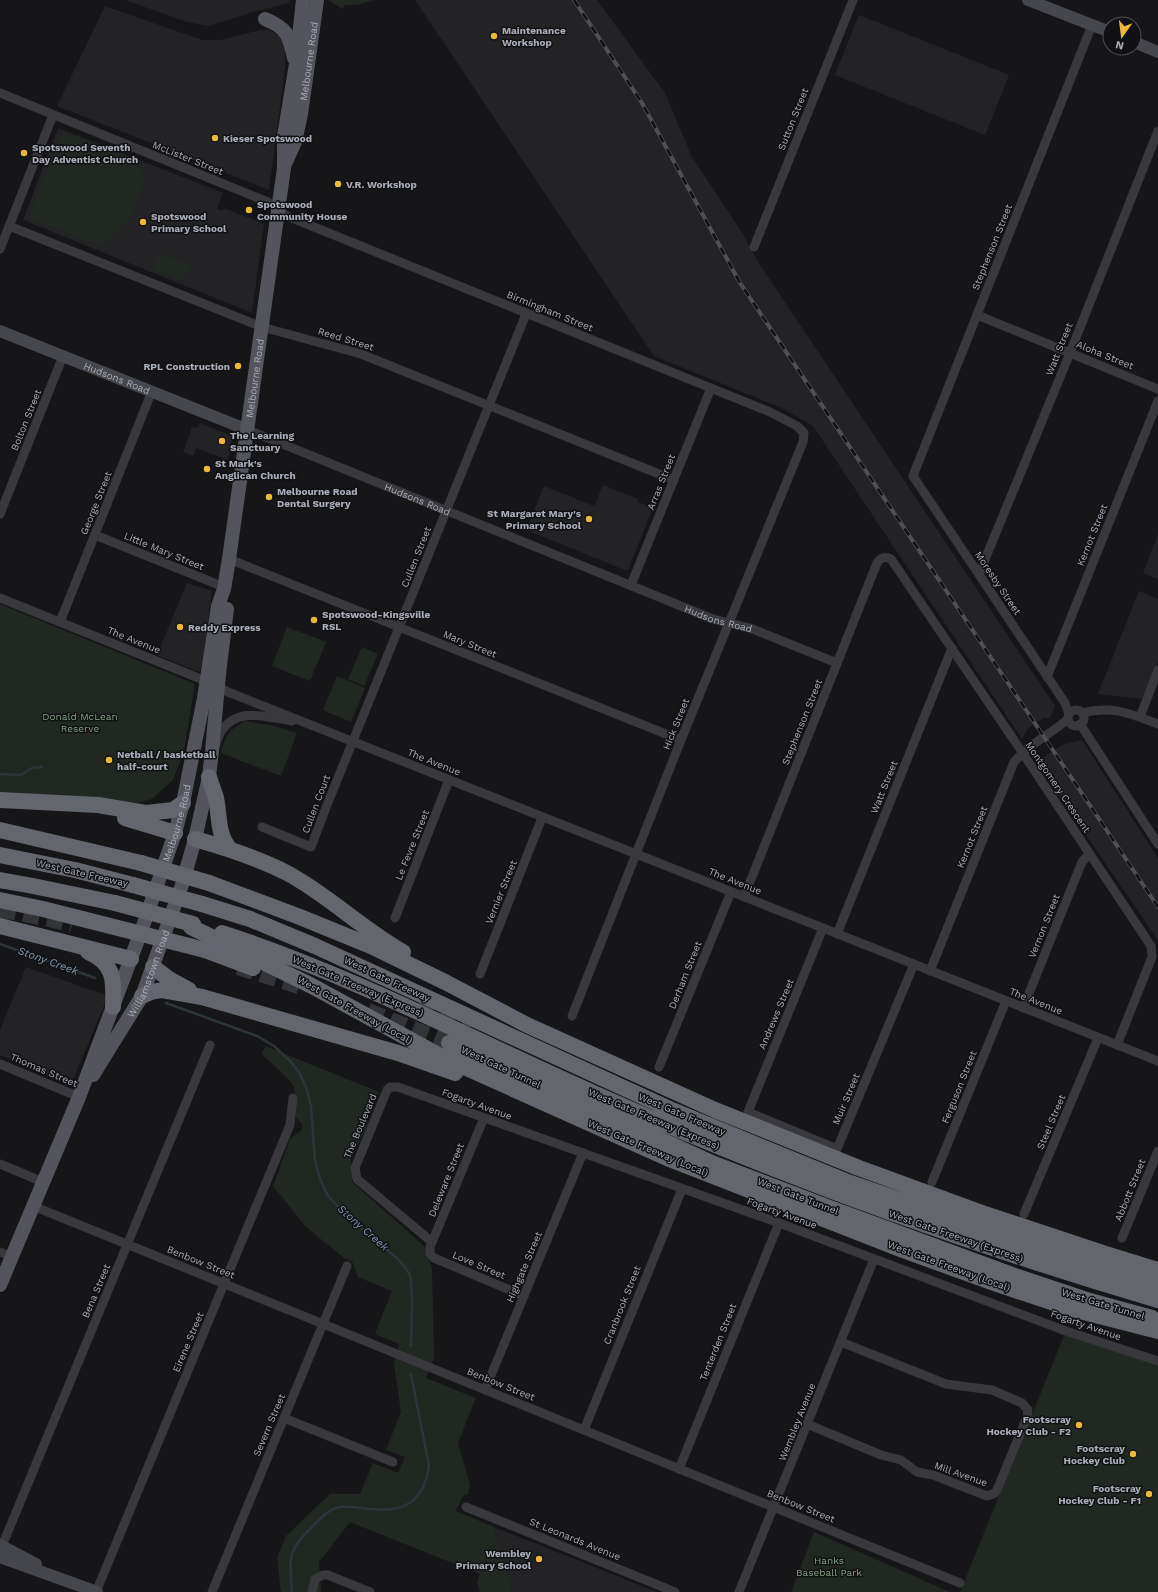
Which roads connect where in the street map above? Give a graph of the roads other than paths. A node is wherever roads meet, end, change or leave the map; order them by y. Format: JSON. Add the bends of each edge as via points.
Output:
{"nodes":[{"id":1,"x":303,"y":0,"type":"edge"},
{"id":2,"x":317,"y":0,"type":"edge"},
{"id":3,"x":853,"y":0,"type":"edge"},
{"id":4,"x":1028,"y":0,"type":"edge"},
{"id":5,"x":265,"y":19,"type":"dead end"},
{"id":6,"x":1092,"y":25,"type":"junction"},
{"id":7,"x":1102,"y":29,"type":"edge"},
{"id":8,"x":1142,"y":45,"type":"edge"},
{"id":9,"x":1158,"y":52,"type":"edge"},
{"id":10,"x":296,"y":64,"type":"junction"},
{"id":11,"x":0,"y":93,"type":"edge"},
{"id":12,"x":53,"y":115,"type":"junction"},
{"id":13,"x":1158,"y":131,"type":"edge"},
{"id":14,"x":284,"y":168,"type":"junction"},
{"id":15,"x":278,"y":209,"type":"junction"},
{"id":16,"x":9,"y":226,"type":"junction"},
{"id":17,"x":754,"y":247,"type":"dead end"},
{"id":18,"x":0,"y":249,"type":"edge"},
{"id":19,"x":526,"y":314,"type":"junction"},
{"id":20,"x":977,"y":316,"type":"junction"},
{"id":21,"x":262,"y":327,"type":"junction"},
{"id":22,"x":0,"y":330,"type":"edge"},
{"id":23,"x":1070,"y":353,"type":"junction"},
{"id":24,"x":63,"y":356,"type":"junction"},
{"id":25,"x":711,"y":388,"type":"junction"},
{"id":26,"x":1158,"y":389,"type":"edge"},
{"id":27,"x":152,"y":391,"type":"junction"},
{"id":28,"x":1158,"y":401,"type":"edge"},
{"id":29,"x":489,"y":406,"type":"junction"},
{"id":30,"x":248,"y":430,"type":"junction"},
{"id":31,"x":803,"y":442,"type":"joint"},
{"id":32,"x":913,"y":476,"type":"joint"},
{"id":33,"x":674,"y":480,"type":"junction"},
{"id":34,"x":447,"y":511,"type":"junction"},
{"id":35,"x":0,"y":514,"type":"edge"},
{"id":36,"x":95,"y":535,"type":"junction"},
{"id":37,"x":884,"y":558,"type":"joint"},
{"id":38,"x":229,"y":559,"type":"junction"},
{"id":39,"x":979,"y":574,"type":"junction"},
{"id":40,"x":631,"y":585,"type":"junction"},
{"id":41,"x":224,"y":588,"type":"junction"},
{"id":42,"x":0,"y":598,"type":"edge"},
{"id":43,"x":60,"y":622,"type":"junction"},
{"id":44,"x":729,"y":623,"type":"junction"},
{"id":45,"x":399,"y":627,"type":"junction"},
{"id":46,"x":952,"y":648,"type":"junction"},
{"id":47,"x":837,"y":663,"type":"junction"},
{"id":48,"x":1158,"y":670,"type":"edge"},
{"id":49,"x":1047,"y":677,"type":"junction"},
{"id":50,"x":212,"y":684,"type":"junction"},
{"id":51,"x":1140,"y":717,"type":"junction"},
{"id":52,"x":1075,"y":718,"type":"junction"},
{"id":53,"x":304,"y":722,"type":"junction"},
{"id":54,"x":1158,"y":724,"type":"edge"},
{"id":55,"x":681,"y":740,"type":"junction"},
{"id":56,"x":352,"y":742,"type":"junction"},
{"id":57,"x":212,"y":751,"type":"junction"},
{"id":58,"x":1022,"y":752,"type":"junction"},
{"id":59,"x":209,"y":777,"type":"junction"},
{"id":60,"x":449,"y":780,"type":"junction"},
{"id":61,"x":0,"y":800,"type":"edge"},
{"id":62,"x":183,"y":803,"type":"junction"},
{"id":63,"x":60,"y":804,"type":"junction"},
{"id":64,"x":542,"y":818,"type":"junction"},
{"id":65,"x":262,"y":827,"type":"dead end"},
{"id":66,"x":0,"y":830,"type":"edge"},
{"id":67,"x":175,"y":833,"type":"junction"},
{"id":68,"x":195,"y":839,"type":"junction"},
{"id":69,"x":1158,"y":844,"type":"edge"},
{"id":70,"x":230,"y":849,"type":"junction"},
{"id":71,"x":636,"y":853,"type":"junction"},
{"id":72,"x":1089,"y":854,"type":"junction"},
{"id":73,"x":0,"y":855,"type":"edge"},
{"id":74,"x":0,"y":880,"type":"edge"},
{"id":75,"x":731,"y":892,"type":"junction"},
{"id":76,"x":744,"y":897,"type":"junction"},
{"id":77,"x":0,"y":900,"type":"edge"},
{"id":78,"x":395,"y":918,"type":"dead end"},
{"id":79,"x":0,"y":926,"type":"edge"},
{"id":80,"x":192,"y":926,"type":"junction"},
{"id":81,"x":823,"y":928,"type":"junction"},
{"id":82,"x":837,"y":934,"type":"junction"},
{"id":83,"x":63,"y":942,"type":"junction"},
{"id":84,"x":131,"y":960,"type":"junction"},
{"id":85,"x":914,"y":964,"type":"junction"},
{"id":86,"x":152,"y":967,"type":"junction"},
{"id":87,"x":930,"y":971,"type":"junction"},
{"id":88,"x":480,"y":974,"type":"dead end"},
{"id":89,"x":142,"y":996,"type":"junction"},
{"id":90,"x":202,"y":997,"type":"junction"},
{"id":91,"x":1006,"y":1001,"type":"junction"},
{"id":92,"x":113,"y":1006,"type":"junction"},
{"id":93,"x":1023,"y":1008,"type":"junction"},
{"id":94,"x":572,"y":1016,"type":"dead end"},
{"id":95,"x":390,"y":1028,"type":"junction"},
{"id":96,"x":1098,"y":1038,"type":"junction"},
{"id":97,"x":449,"y":1043,"type":"tunnel mouth"},
{"id":98,"x":210,"y":1045,"type":"dead end"},
{"id":99,"x":1117,"y":1045,"type":"junction"},
{"id":100,"x":598,"y":1058,"type":"junction"},
{"id":101,"x":1158,"y":1061,"type":"edge"},
{"id":102,"x":0,"y":1064,"type":"edge"},
{"id":103,"x":659,"y":1067,"type":"dead end"},
{"id":104,"x":398,"y":1087,"type":"joint"},
{"id":105,"x":79,"y":1097,"type":"junction"},
{"id":106,"x":293,"y":1098,"type":"dead end"},
{"id":107,"x":748,"y":1108,"type":"joint"},
{"id":108,"x":484,"y":1118,"type":"junction"},
{"id":109,"x":612,"y":1134,"type":"junction"},
{"id":110,"x":760,"y":1147,"type":"junction"},
{"id":111,"x":1158,"y":1151,"type":"edge"},
{"id":112,"x":583,"y":1153,"type":"junction"},
{"id":113,"x":0,"y":1164,"type":"edge"},
{"id":114,"x":43,"y":1182,"type":"junction"},
{"id":115,"x":932,"y":1182,"type":"dead end"},
{"id":116,"x":682,"y":1189,"type":"junction"},
{"id":117,"x":33,"y":1206,"type":"junction"},
{"id":118,"x":982,"y":1213,"type":"junction"},
{"id":119,"x":1024,"y":1214,"type":"dead end"},
{"id":120,"x":778,"y":1223,"type":"junction"},
{"id":121,"x":1122,"y":1238,"type":"dead end"},
{"id":122,"x":128,"y":1244,"type":"junction"},
{"id":123,"x":431,"y":1247,"type":"junction"},
{"id":124,"x":6,"y":1254,"type":"edge"},
{"id":125,"x":874,"y":1259,"type":"junction"},
{"id":126,"x":347,"y":1266,"type":"dead end"},
{"id":127,"x":1158,"y":1270,"type":"edge"},
{"id":128,"x":224,"y":1284,"type":"junction"},
{"id":129,"x":0,"y":1285,"type":"edge"},
{"id":130,"x":1158,"y":1285,"type":"edge"},
{"id":131,"x":524,"y":1296,"type":"junction"},
{"id":132,"x":1158,"y":1300,"type":"edge"},
{"id":133,"x":1158,"y":1320,"type":"edge"},
{"id":134,"x":324,"y":1324,"type":"junction"},
{"id":135,"x":1158,"y":1330,"type":"edge"},
{"id":136,"x":841,"y":1342,"type":"junction"},
{"id":137,"x":1158,"y":1361,"type":"edge"},
{"id":138,"x":485,"y":1390,"type":"junction"},
{"id":139,"x":284,"y":1418,"type":"junction"},
{"id":140,"x":807,"y":1424,"type":"junction"},
{"id":141,"x":584,"y":1430,"type":"junction"},
{"id":142,"x":393,"y":1462,"type":"dead end"},
{"id":143,"x":679,"y":1468,"type":"junction"},
{"id":144,"x":466,"y":1507,"type":"dead end"},
{"id":145,"x":774,"y":1507,"type":"junction"},
{"id":146,"x":1,"y":1549,"type":"edge"},
{"id":147,"x":960,"y":1583,"type":"dead end"},
{"id":148,"x":96,"y":1592,"type":"edge"},
{"id":149,"x":212,"y":1592,"type":"edge"},
{"id":150,"x":312,"y":1592,"type":"edge"},
{"id":151,"x":370,"y":1592,"type":"edge"},
{"id":152,"x":675,"y":1592,"type":"edge"},
{"id":153,"x":739,"y":1592,"type":"edge"}],
"edges":[{"from":1,"to":10,"type":"main road","name":"Melbourne Road"},
{"from":2,"to":14,"type":"main road","name":"Melbourne Road","via":[[301,114],[295,142]]},
{"from":3,"to":17,"type":"street","name":"Sutton Street"},
{"from":4,"to":6,"type":"street"},
{"from":5,"to":10,"type":"main road","via":[[276,23],[284,30]]},
{"from":6,"to":7,"type":"street"},
{"from":6,"to":20,"type":"street","name":"Stephenson Street"},
{"from":8,"to":9,"type":"street"},
{"from":10,"to":14,"type":"main road","name":"Melbourne Road","via":[[284,136]]},
{"from":11,"to":12,"type":"street","name":"McLister Street"},
{"from":12,"to":15,"type":"street","name":"McLister Street","via":[[268,202]]},
{"from":12,"to":16,"type":"street"},
{"from":13,"to":23,"type":"street","name":"Watt Street"},
{"from":14,"to":15,"type":"main road","name":"Melbourne Road"},
{"from":15,"to":19,"type":"street","name":"Birmingham Street","via":[[287,216]]},
{"from":15,"to":21,"type":"main road","name":"Melbourne Road"},
{"from":16,"to":18,"type":"street"},
{"from":16,"to":21,"type":"street","name":"Reed Street"},
{"from":19,"to":25,"type":"street","name":"Birmingham Street"},
{"from":19,"to":29,"type":"street","name":"Cullen Street"},
{"from":20,"to":23,"type":"street","name":"Aloha Street"},
{"from":20,"to":32,"type":"street","name":"Stephenson Street"},
{"from":21,"to":29,"type":"street","name":"Reed Street","via":[[361,354]]},
{"from":21,"to":30,"type":"main road","name":"Melbourne Road"},
{"from":22,"to":24,"type":"street","name":"Hudsons Road"},
{"from":23,"to":26,"type":"street","name":"Aloha Street"},
{"from":23,"to":39,"type":"street","name":"Watt Street"},
{"from":24,"to":27,"type":"street","name":"Hudsons Road"},
{"from":24,"to":35,"type":"street","name":"Bolton Street"},
{"from":25,"to":31,"type":"street","name":"Birmingham Street","via":[[786,419],[804,433]]},
{"from":25,"to":33,"type":"street","name":"Arras Street"},
{"from":27,"to":30,"type":"street","name":"Hudsons Road"},
{"from":27,"to":36,"type":"street","name":"George Street"},
{"from":28,"to":49,"type":"street","name":"Kernot Street"},
{"from":29,"to":33,"type":"street","name":"Reed Street"},
{"from":29,"to":34,"type":"street","name":"Cullen Street"},
{"from":30,"to":34,"type":"street","name":"Hudsons Road"},
{"from":30,"to":38,"type":"main road","name":"Melbourne Road"},
{"from":31,"to":44,"type":"street","name":"Hick Street"},
{"from":32,"to":39,"type":"street","name":"Moresby Street"},
{"from":33,"to":40,"type":"street","name":"Arras Street"},
{"from":34,"to":40,"type":"street","name":"Hudsons Road"},
{"from":34,"to":45,"type":"street","name":"Cullen Street"},
{"from":36,"to":41,"type":"street","name":"Little Mary Street"},
{"from":36,"to":43,"type":"street","name":"George Street"},
{"from":37,"to":46,"type":"street","name":"Montgomery Crescent","via":[[893,561]]},
{"from":37,"to":47,"type":"street","name":"Stephenson Street","via":[[877,563]]},
{"from":38,"to":41,"type":"main road","name":"Melbourne Road"},
{"from":38,"to":45,"type":"street","name":"Mary Street"},
{"from":39,"to":49,"type":"street","name":"Moresby Street"},
{"from":40,"to":44,"type":"street","name":"Hudsons Road"},
{"from":41,"to":50,"type":"main road","name":"Melbourne Road","via":[[227,608]]},
{"from":42,"to":43,"type":"street","name":"The Avenue"},
{"from":43,"to":50,"type":"street","name":"The Avenue"},
{"from":44,"to":47,"type":"street","name":"Hudsons Road","via":[[750,628]]},
{"from":44,"to":55,"type":"street","name":"Hick Street"},
{"from":45,"to":55,"type":"street","name":"Mary Street"},
{"from":45,"to":56,"type":"street","name":"Cullen Street"},
{"from":46,"to":58,"type":"street","name":"Montgomery Crescent"},
{"from":46,"to":82,"type":"street","name":"Watt Street"},
{"from":47,"to":76,"type":"street","name":"Stephenson Street"},
{"from":48,"to":51,"type":"street"},
{"from":49,"to":52,"type":"street","name":"Moresby Street"},
{"from":50,"to":53,"type":"street","name":"The Avenue"},
{"from":50,"to":57,"type":"main road","name":"Melbourne Road"},
{"from":50,"to":62,"type":"main road","name":"Melbourne Road"},
{"from":51,"to":52,"type":"street","via":[[1126,712],[1094,710]]},
{"from":51,"to":54,"type":"street"},
{"from":52,"to":58,"type":"street","name":"Kernot Street"},
{"from":52,"to":69,"type":"street","name":"Moresby Street"},
{"from":53,"to":56,"type":"street","name":"The Avenue"},
{"from":53,"to":57,"type":"street","name":"The Avenue","via":[[259,715],[243,716],[232,720],[222,730]]},
{"from":55,"to":71,"type":"street","name":"Hick Street"},
{"from":56,"to":60,"type":"street","name":"The Avenue"},
{"from":56,"to":65,"type":"street","name":"Cullen Court","via":[[311,846]]},
{"from":57,"to":59,"type":"main road","name":"Melbourne Road"},
{"from":58,"to":72,"type":"street","name":"Montgomery Crescent"},
{"from":58,"to":87,"type":"street","name":"Kernot Street","via":[[1014,762]]},
{"from":59,"to":68,"type":"main road","name":"Melbourne Road"},
{"from":59,"to":70,"type":"highway","via":[[216,799],[222,835]]},
{"from":60,"to":64,"type":"street","name":"The Avenue"},
{"from":60,"to":78,"type":"street","name":"Le Fevre Street"},
{"from":61,"to":63,"type":"highway"},
{"from":62,"to":63,"type":"highway","via":[[173,810],[146,812],[98,805]]},
{"from":62,"to":67,"type":"main road","name":"Melbourne Road"},
{"from":63,"to":67,"type":"highway","via":[[126,818]]},
{"from":64,"to":71,"type":"street","name":"The Avenue"},
{"from":64,"to":88,"type":"street","name":"Vernier Street"},
{"from":66,"to":100,"type":"highway","bridge":true,"via":[[141,863],[209,883],[300,917],[371,946]]},
{"from":67,"to":68,"type":"main road"},
{"from":67,"to":84,"type":"main road","name":"Melbourne Road"},
{"from":68,"to":70,"type":"highway"},
{"from":68,"to":86,"type":"main road","name":"Williamstown Road","via":[[182,885]]},
{"from":70,"to":100,"type":"highway","via":[[288,873],[398,949]]},
{"from":71,"to":75,"type":"street","name":"The Avenue"},
{"from":71,"to":94,"type":"street","name":"Hick Street"},
{"from":72,"to":93,"type":"street","name":"Vernon Street","via":[[1082,862]]},
{"from":72,"to":99,"type":"street","name":"Montgomery Crescent","via":[[1153,951]]},
{"from":73,"to":110,"type":"highway","name":"West Gate Freeway","bridge":true,"via":[[133,885],[250,919],[321,949],[614,1085]]},
{"from":74,"to":80,"type":"highway","name":"West Gate Freeway (Local)","bridge":true,"via":[[115,903],[159,914]]},
{"from":75,"to":76,"type":"street","name":"The Avenue"},
{"from":75,"to":103,"type":"street","name":"Derham Street"},
{"from":76,"to":81,"type":"street","name":"The Avenue"},
{"from":77,"to":95,"type":"highway","bridge":true,"via":[[205,950],[270,974]]},
{"from":79,"to":83,"type":"highway"},
{"from":80,"to":95,"type":"highway","name":"West Gate Freeway (Local)"},
{"from":80,"to":132,"type":"highway","name":"West Gate Freeway (Express)","via":[[263,946],[382,995],[598,1095],[813,1185],[1009,1254]]},
{"from":81,"to":82,"type":"street","name":"The Avenue"},
{"from":81,"to":107,"type":"street","name":"Andrews Street"},
{"from":82,"to":85,"type":"street","name":"The Avenue"},
{"from":83,"to":84,"type":"highway"},
{"from":83,"to":92,"type":"highway","via":[[93,954],[108,967],[114,982]]},
{"from":84,"to":86,"type":"main road"},
{"from":84,"to":92,"type":"main road","name":"Williamstown Road"},
{"from":85,"to":87,"type":"street","name":"The Avenue"},
{"from":85,"to":107,"type":"street","name":"Muir Street","via":[[837,1149],[748,1112]]},
{"from":86,"to":89,"type":"main road","name":"Williamstown Road"},
{"from":86,"to":90,"type":"highway"},
{"from":87,"to":91,"type":"street","name":"The Avenue"},
{"from":89,"to":90,"type":"highway","via":[[162,990]]},
{"from":89,"to":105,"type":"main road","name":"Williamstown Road"},
{"from":90,"to":109,"type":"highway","via":[[420,1060]]},
{"from":91,"to":93,"type":"street","name":"The Avenue"},
{"from":91,"to":115,"type":"street","name":"Ferguson Street"},
{"from":92,"to":105,"type":"main road","name":"Williamstown Road"},
{"from":93,"to":96,"type":"street","name":"The Avenue"},
{"from":95,"to":109,"type":"highway","name":"West Gate Freeway (Local)","via":[[442,1057]]},
{"from":96,"to":99,"type":"street","name":"The Avenue"},
{"from":96,"to":119,"type":"street","name":"Steel Street"},
{"from":97,"to":133,"type":"highway","name":"West Gate Tunnel","via":[[714,1164],[1015,1276]]},
{"from":98,"to":122,"type":"street","name":"Bena Street"},
{"from":99,"to":101,"type":"street","name":"The Avenue"},
{"from":100,"to":118,"type":"highway","via":[[791,1142]]},
{"from":102,"to":105,"type":"street","name":"Thomas Street"},
{"from":104,"to":108,"type":"street","name":"Fogarty Avenue"},
{"from":104,"to":123,"type":"street","name":"The Boulevard","via":[[387,1090],[354,1172],[357,1179]]},
{"from":105,"to":114,"type":"main road","name":"Williamstown Road"},
{"from":106,"to":128,"type":"street","name":"Eirene Street","via":[[290,1125]]},
{"from":108,"to":112,"type":"street","name":"Fogarty Avenue"},
{"from":108,"to":123,"type":"street","name":"Deleware Street"},
{"from":109,"to":135,"type":"highway","name":"West Gate Freeway (Local)","via":[[902,1250],[1072,1309]]},
{"from":110,"to":118,"type":"highway","via":[[816,1160]]},
{"from":110,"to":130,"type":"highway","name":"West Gate Freeway (Express)","via":[[852,1184],[1056,1254]]},
{"from":111,"to":121,"type":"street","name":"Abbott Street"},
{"from":112,"to":116,"type":"street","name":"Fogarty Avenue"},
{"from":112,"to":131,"type":"street","name":"Highgate Street"},
{"from":113,"to":114,"type":"street"},
{"from":114,"to":117,"type":"main road","name":"Williamstown Road"},
{"from":116,"to":120,"type":"street","name":"Fogarty Avenue"},
{"from":116,"to":141,"type":"street","name":"Cranbrook Street"},
{"from":117,"to":122,"type":"street","name":"Benbow Street"},
{"from":117,"to":124,"type":"main road","name":"Williamstown Road"},
{"from":118,"to":127,"type":"highway"},
{"from":120,"to":125,"type":"street","name":"Fogarty Avenue"},
{"from":120,"to":143,"type":"street","name":"Tenterden Street"},
{"from":122,"to":128,"type":"street","name":"Benbow Street"},
{"from":122,"to":146,"type":"street","name":"Bena Street"},
{"from":123,"to":131,"type":"street","name":"Love Street","via":[[430,1254],[434,1258]]},
{"from":124,"to":129,"type":"main road","name":"Williamstown Road"},
{"from":125,"to":136,"type":"street","name":"Wembley Avenue"},
{"from":125,"to":137,"type":"street","name":"Fogarty Avenue","via":[[1070,1332]]},
{"from":126,"to":134,"type":"street","name":"Severn Street"},
{"from":128,"to":134,"type":"street","name":"Benbow Street"},
{"from":128,"to":148,"type":"street","name":"Eirene Street"},
{"from":131,"to":138,"type":"street","name":"Highgate Street"},
{"from":134,"to":138,"type":"street","name":"Benbow Street"},
{"from":134,"to":139,"type":"street","name":"Severn Street"},
{"from":136,"to":140,"type":"street","name":"Wembley Avenue"},
{"from":136,"to":140,"type":"street","name":"Mill Avenue","via":[[946,1384],[992,1390],[1022,1403],[1028,1410],[1027,1417],[997,1490],[987,1496],[917,1472],[901,1460],[881,1455]]},
{"from":138,"to":141,"type":"street","name":"Benbow Street"},
{"from":139,"to":142,"type":"street"},
{"from":139,"to":149,"type":"street","name":"Severn Street"},
{"from":140,"to":145,"type":"street","name":"Wembley Avenue"},
{"from":141,"to":143,"type":"street","name":"Benbow Street"},
{"from":143,"to":145,"type":"street","name":"Benbow Street"},
{"from":144,"to":152,"type":"street","name":"St Leonards Avenue"},
{"from":145,"to":147,"type":"street","name":"Benbow Street"},
{"from":145,"to":153,"type":"street","name":"Wembley Avenue"},
{"from":146,"to":148,"type":"street"},
{"from":150,"to":151,"type":"street","via":[[315,1579],[323,1575]]}]}
